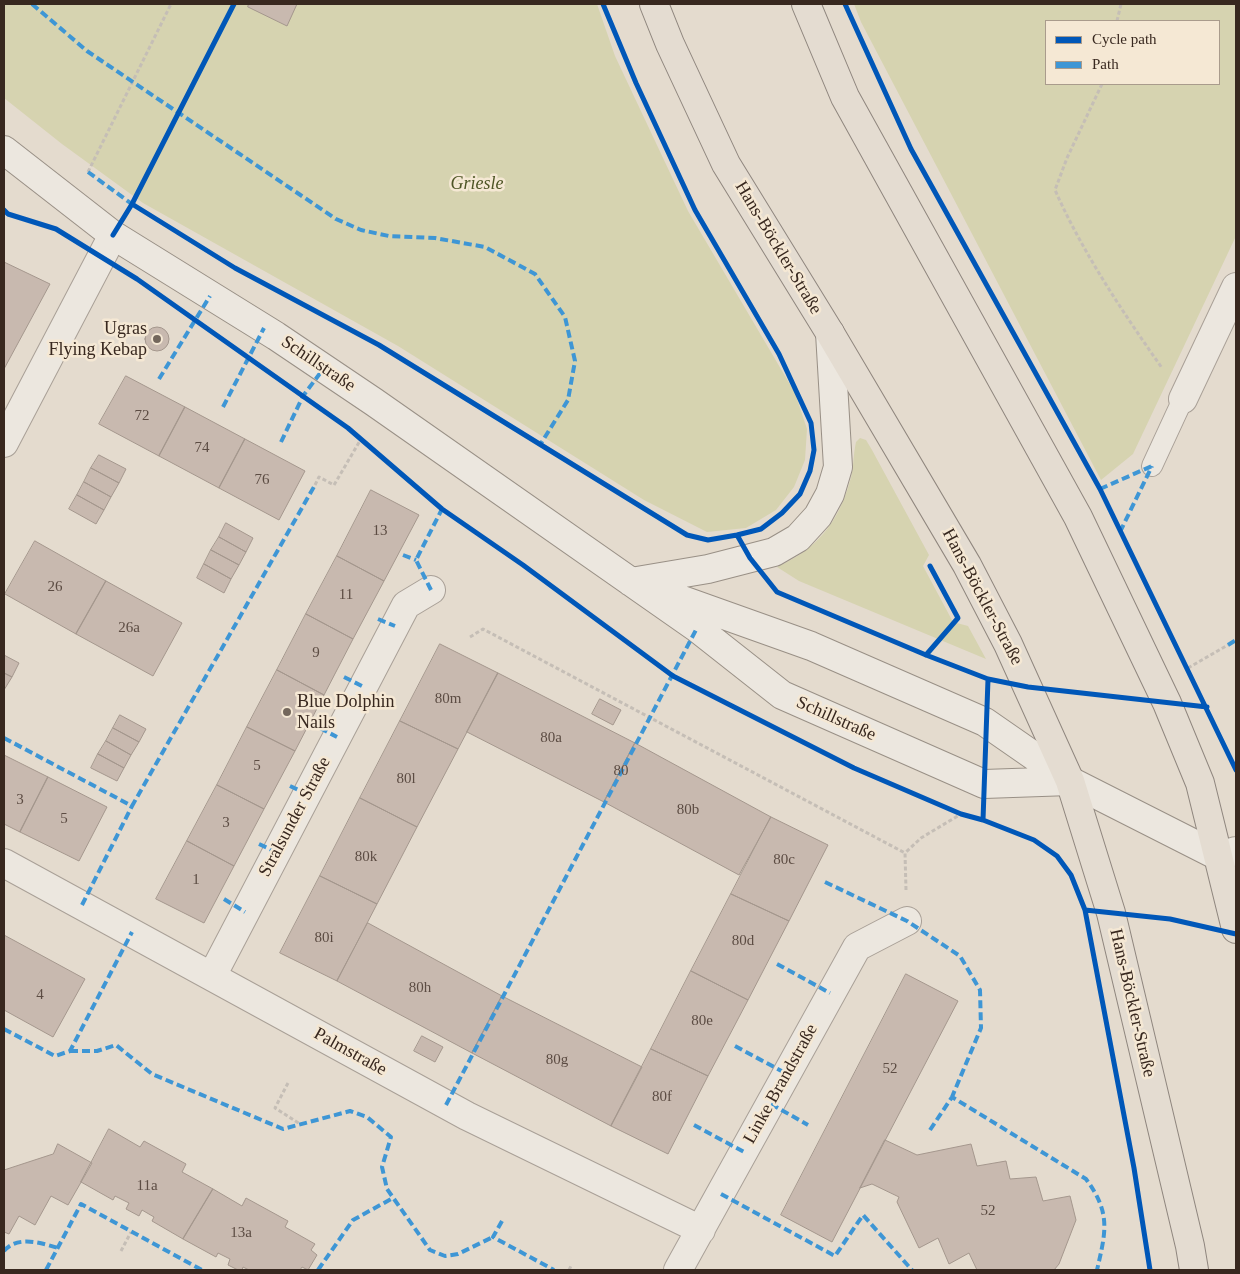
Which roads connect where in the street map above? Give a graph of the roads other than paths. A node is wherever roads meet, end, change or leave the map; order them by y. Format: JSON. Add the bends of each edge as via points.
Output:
{"nodes":[{"id":1,"x":654,"y":4,"type":"edge"},
{"id":2,"x":806,"y":4,"type":"edge"},
{"id":3,"x":4,"y":150,"type":"edge"},
{"id":4,"x":113,"y":235,"type":"junction"},
{"id":5,"x":1236,"y":287,"type":"edge"},
{"id":6,"x":830,"y":333,"type":"junction"},
{"id":7,"x":1183,"y":400,"type":"joint"},
{"id":8,"x":4,"y":443,"type":"edge"},
{"id":9,"x":1152,"y":466,"type":"dead end"},
{"id":10,"x":631,"y":582,"type":"junction"},
{"id":11,"x":430,"y":590,"type":"dead end"},
{"id":12,"x":1070,"y":781,"type":"junction"},
{"id":13,"x":1230,"y":858,"type":"edge"},
{"id":14,"x":4,"y":863,"type":"edge"},
{"id":15,"x":907,"y":921,"type":"road end"},
{"id":16,"x":1236,"y":930,"type":"edge"},
{"id":17,"x":212,"y":976,"type":"junction"},
{"id":18,"x":701,"y":1230,"type":"junction"},
{"id":19,"x":678,"y":1270,"type":"edge"},
{"id":20,"x":1194,"y":1270,"type":"edge"}],
"edges":[{"from":1,"to":6,"type":"main road","name":"Hans-Böckler-Straße","via":[[726,164]]},
{"from":2,"to":13,"type":"main road","via":[[845,97],[1078,517],[1167,702]]},
{"from":3,"to":4,"type":"street","name":"Schillstraße"},
{"from":4,"to":8,"type":"street"},
{"from":4,"to":10,"type":"street","name":"Schillstraße","via":[[308,357]]},
{"from":5,"to":7,"type":"street"},
{"from":6,"to":10,"type":"street","via":[[838,467],[830,494],[818,516],[798,538],[774,552],[708,569]]},
{"from":6,"to":12,"type":"main road","name":"Hans-Böckler-Straße","via":[[967,565],[1008,644]]},
{"from":7,"to":9,"type":"lane"},
{"from":10,"to":12,"type":"street","name":"Schillstraße","via":[[811,646],[985,722]]},
{"from":10,"to":12,"type":"street","name":"Schillstraße","via":[[698,628],[782,695],[984,784]]},
{"from":11,"to":17,"type":"street","name":"Stralsunder Straße","via":[[406,605]]},
{"from":12,"to":13,"type":"street","name":"Schillstraße"},
{"from":12,"to":20,"type":"main road","name":"Hans-Böckler-Straße","via":[[1111,913]]},
{"from":13,"to":16,"type":"main road"},
{"from":14,"to":17,"type":"street","name":"Palmstraße"},
{"from":15,"to":18,"type":"street","name":"Linke Brandstraße","via":[[857,947]]},
{"from":17,"to":18,"type":"street","name":"Palmstraße","via":[[466,1116]]},
{"from":18,"to":19,"type":"street","name":"Linke Brandstraße"}]}
